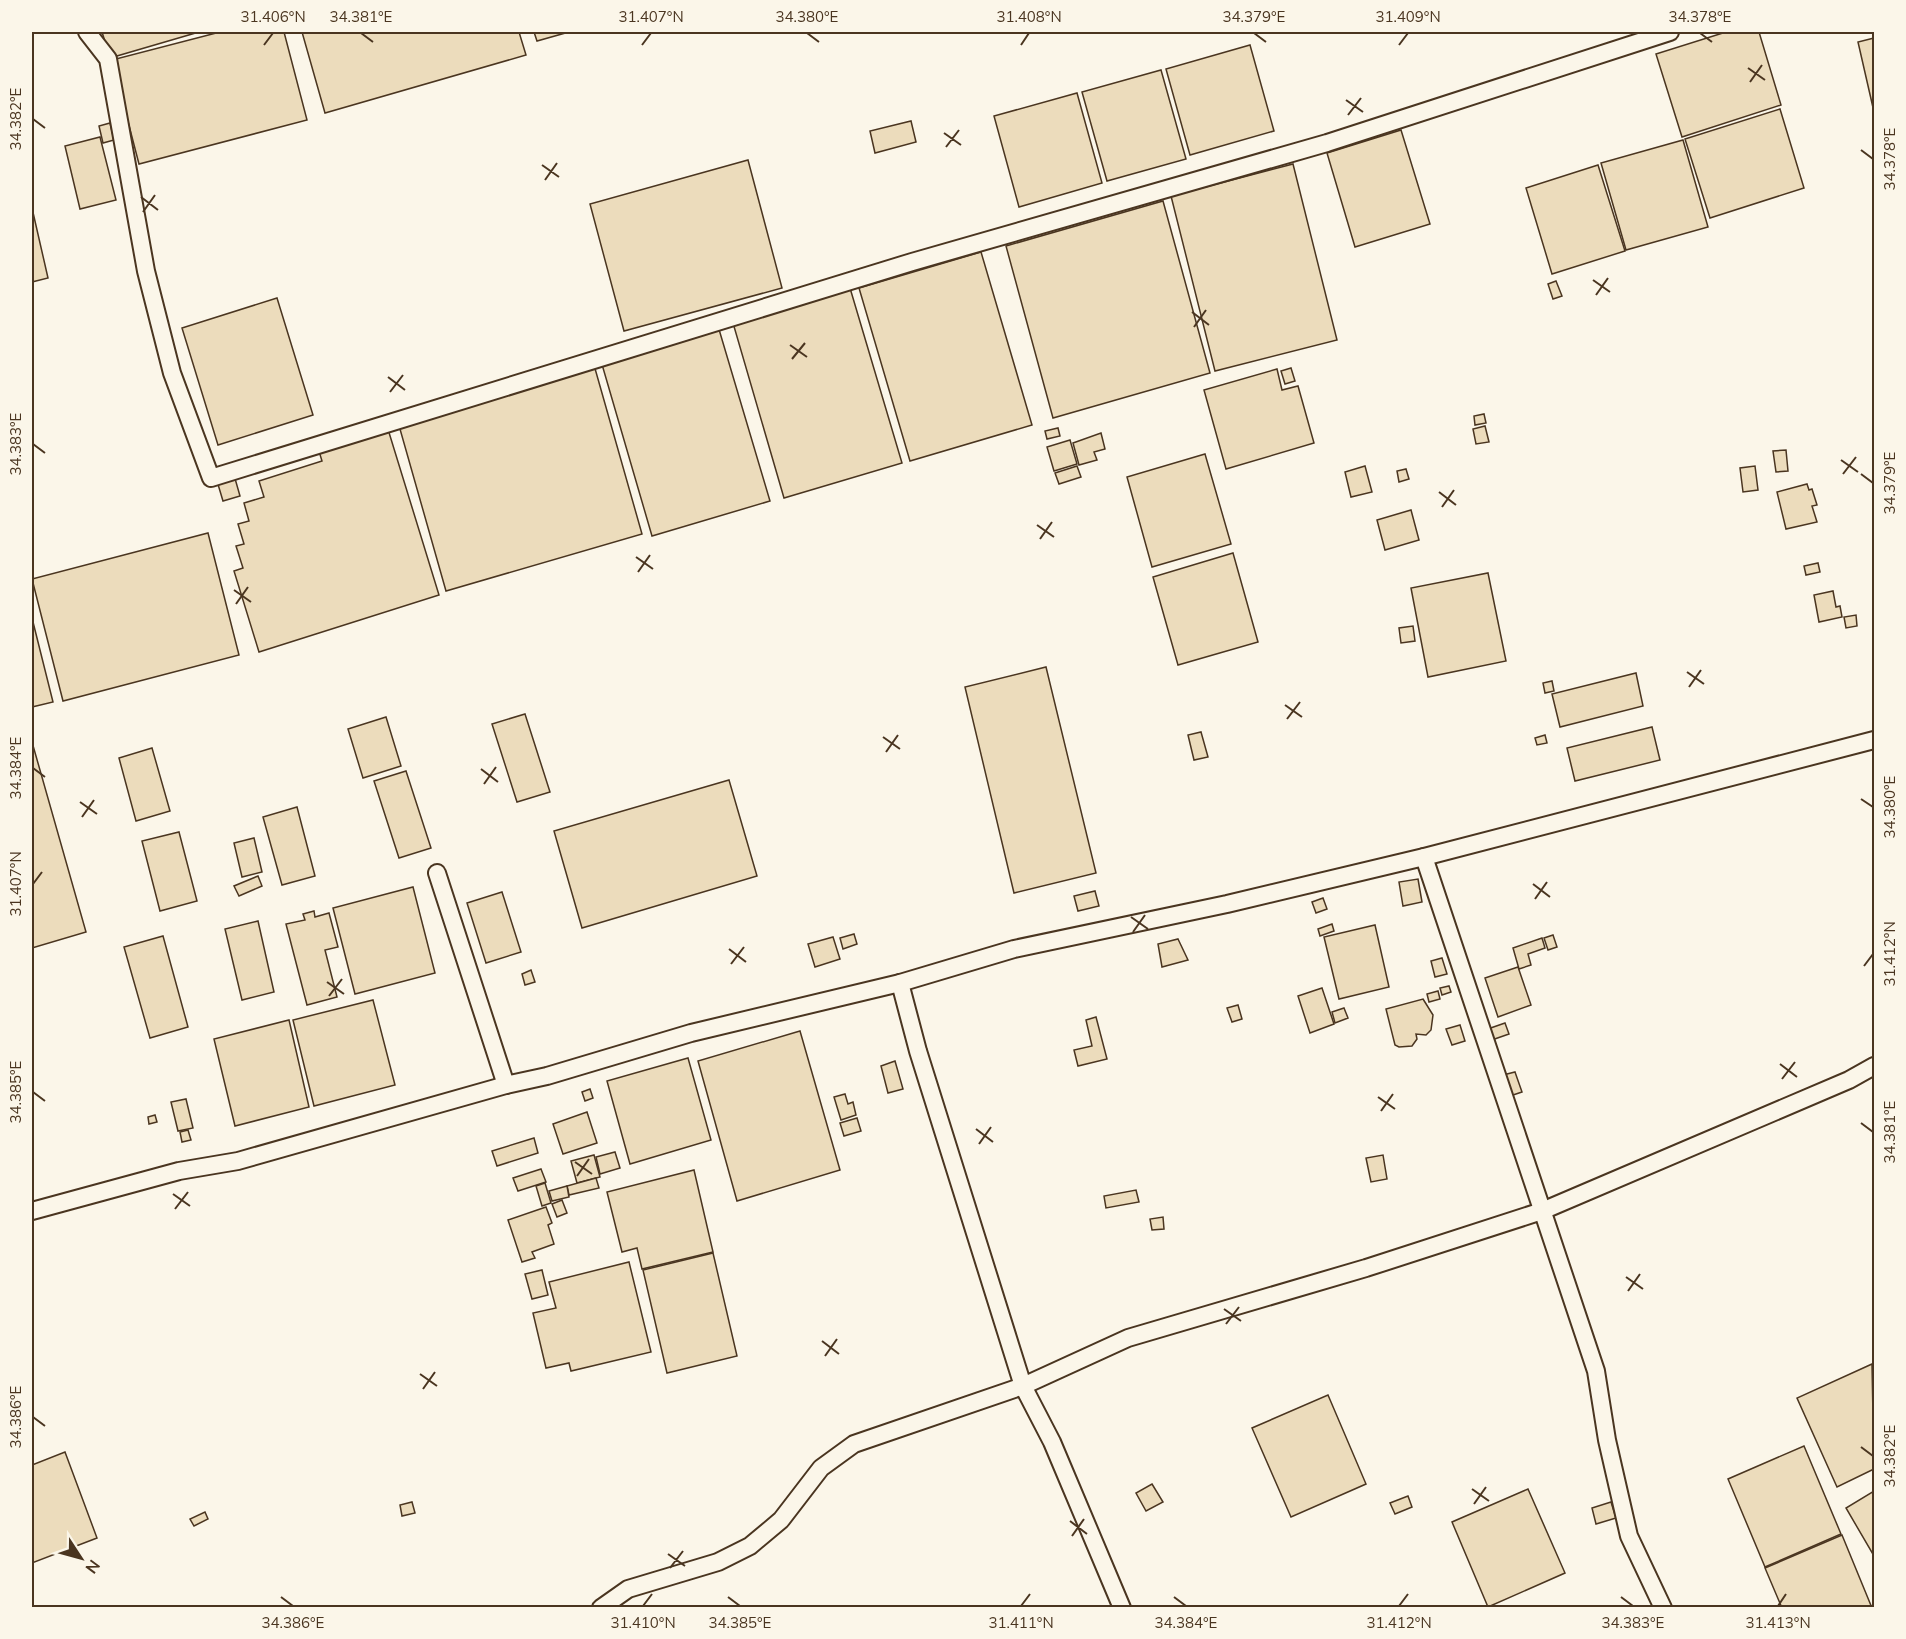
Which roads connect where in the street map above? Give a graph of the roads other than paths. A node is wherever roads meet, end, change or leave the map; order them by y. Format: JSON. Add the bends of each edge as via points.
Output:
{"nodes":[{"id":1,"x":87,"y":32,"type":"edge"},
{"id":2,"x":1670,"y":32,"type":"edge"},
{"id":3,"x":1875,"y":740,"type":"edge"},
{"id":4,"x":1424,"y":857,"type":"junction"},
{"id":5,"x":437,"y":873,"type":"dead end"},
{"id":6,"x":900,"y":982,"type":"junction"},
{"id":7,"x":1875,"y":1066,"type":"edge"},
{"id":8,"x":506,"y":1085,"type":"junction"},
{"id":9,"x":32,"y":1211,"type":"edge"},
{"id":10,"x":1542,"y":1211,"type":"junction"},
{"id":11,"x":1023,"y":1386,"type":"junction"},
{"id":12,"x":601,"y":1608,"type":"edge"},
{"id":13,"x":1122,"y":1608,"type":"edge"},
{"id":14,"x":1663,"y":1608,"type":"edge"}],
"edges":[{"from":1,"to":2,"type":"street","via":[[108,59],[149,282],[171,373],[211,478],[912,262],[1327,143]]},
{"from":3,"to":4,"type":"street"},
{"from":4,"to":6,"type":"street","via":[[1014,949]]},
{"from":4,"to":10,"type":"street"},
{"from":5,"to":8,"type":"street"},
{"from":6,"to":8,"type":"street","via":[[691,1033]]},
{"from":6,"to":11,"type":"street"},
{"from":7,"to":10,"type":"street"},
{"from":8,"to":9,"type":"street","via":[[238,1161],[179,1171]]},
{"from":10,"to":11,"type":"street","via":[[1128,1338]]},
{"from":10,"to":14,"type":"street","via":[[1596,1371],[1629,1536]]},
{"from":11,"to":12,"type":"street","via":[[854,1444],[821,1468],[781,1520],[750,1546],[718,1562],[628,1589]]},
{"from":11,"to":13,"type":"street","via":[[1052,1442]]}]}
